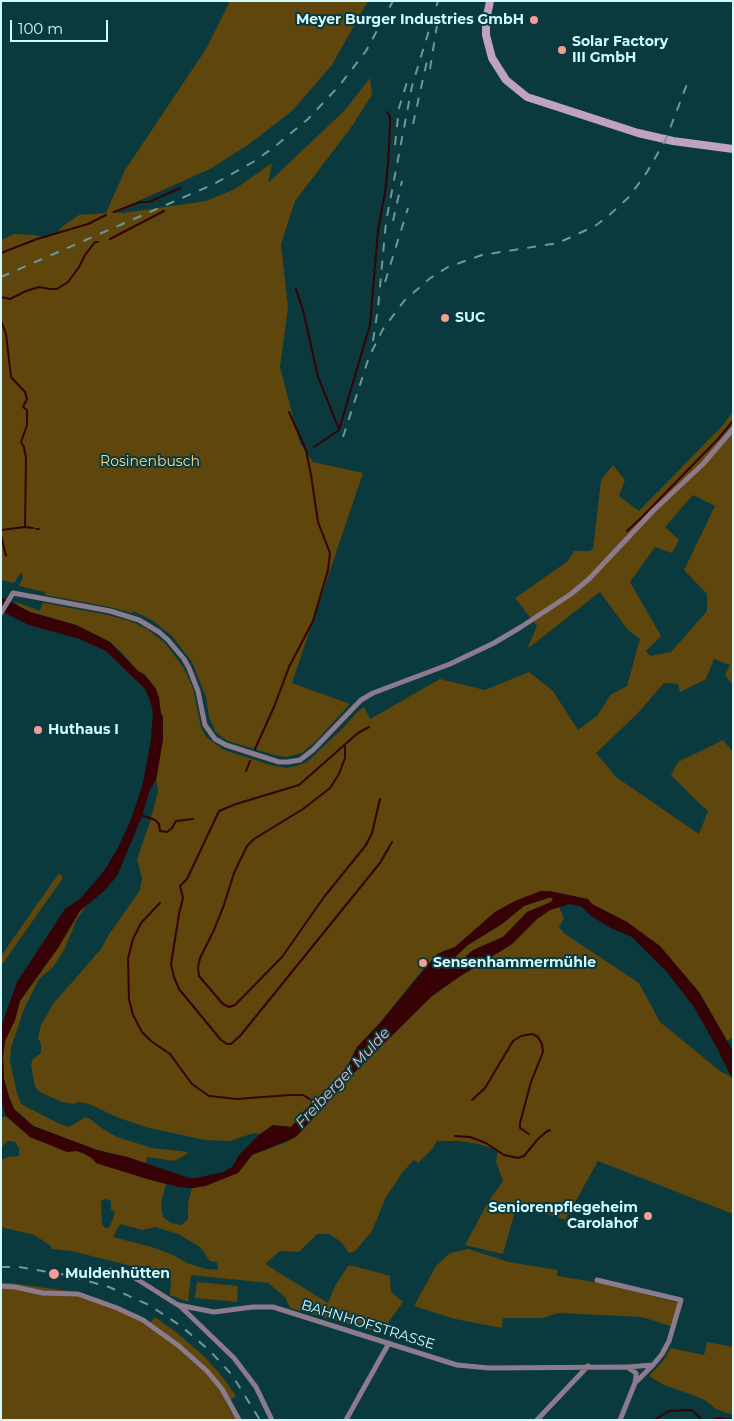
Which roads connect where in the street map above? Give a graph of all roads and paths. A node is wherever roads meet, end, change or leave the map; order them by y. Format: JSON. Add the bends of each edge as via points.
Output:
{"nodes":[{"id":1,"x":490,"y":1,"type":"edge"},
{"id":2,"x":733,"y":149,"type":"edge"},
{"id":3,"x":733,"y":429,"type":"edge"},
{"id":4,"x":1,"y":613,"type":"edge"},
{"id":5,"x":112,"y":1270,"type":"dead end"},
{"id":6,"x":596,"y":1280,"type":"dead end"},
{"id":7,"x":1,"y":1286,"type":"edge"},
{"id":8,"x":178,"y":1305,"type":"junction"},
{"id":9,"x":389,"y":1343,"type":"junction"},
{"id":10,"x":652,"y":1365,"type":"junction"},
{"id":11,"x":588,"y":1366,"type":"junction"},
{"id":12,"x":628,"y":1367,"type":"junction"},
{"id":13,"x":635,"y":1383,"type":"junction"},
{"id":14,"x":239,"y":1420,"type":"edge"},
{"id":15,"x":272,"y":1420,"type":"edge"},
{"id":16,"x":346,"y":1420,"type":"edge"},
{"id":17,"x":537,"y":1420,"type":"edge"},
{"id":18,"x":620,"y":1420,"type":"edge"}],
"edges":[{"from":1,"to":2,"type":"main road","via":[[486,35],[492,58],[506,80],[527,97],[638,133]]},
{"from":3,"to":4,"type":"street","via":[[703,464],[571,594],[494,643],[361,700],[300,760],[279,762],[215,739],[205,725],[190,668],[177,649],[148,624],[122,613],[13,593]]},
{"from":5,"to":8,"type":"street","name":"BAHNHOFSTRASSE","via":[[135,1278]]},
{"from":6,"to":10,"type":"street","via":[[681,1300],[669,1341]]},
{"from":7,"to":14,"type":"street","via":[[43,1293],[78,1294],[143,1320],[207,1371],[222,1389]]},
{"from":8,"to":9,"type":"street","name":"BAHNHOFSTRASSE","via":[[214,1312],[273,1307]]},
{"from":8,"to":15,"type":"street","via":[[234,1358],[256,1387]]},
{"from":9,"to":11,"type":"street","name":"BAHNHOFSTRASSE","via":[[457,1365],[489,1368]]},
{"from":9,"to":16,"type":"street"},
{"from":10,"to":12,"type":"street","name":"BAHNHOFSTRASSE"},
{"from":10,"to":13,"type":"street"},
{"from":11,"to":12,"type":"street","name":"BAHNHOFSTRASSE"},
{"from":11,"to":17,"type":"street"},
{"from":12,"to":13,"type":"street","via":[[636,1373]]},
{"from":13,"to":18,"type":"street"}]}
